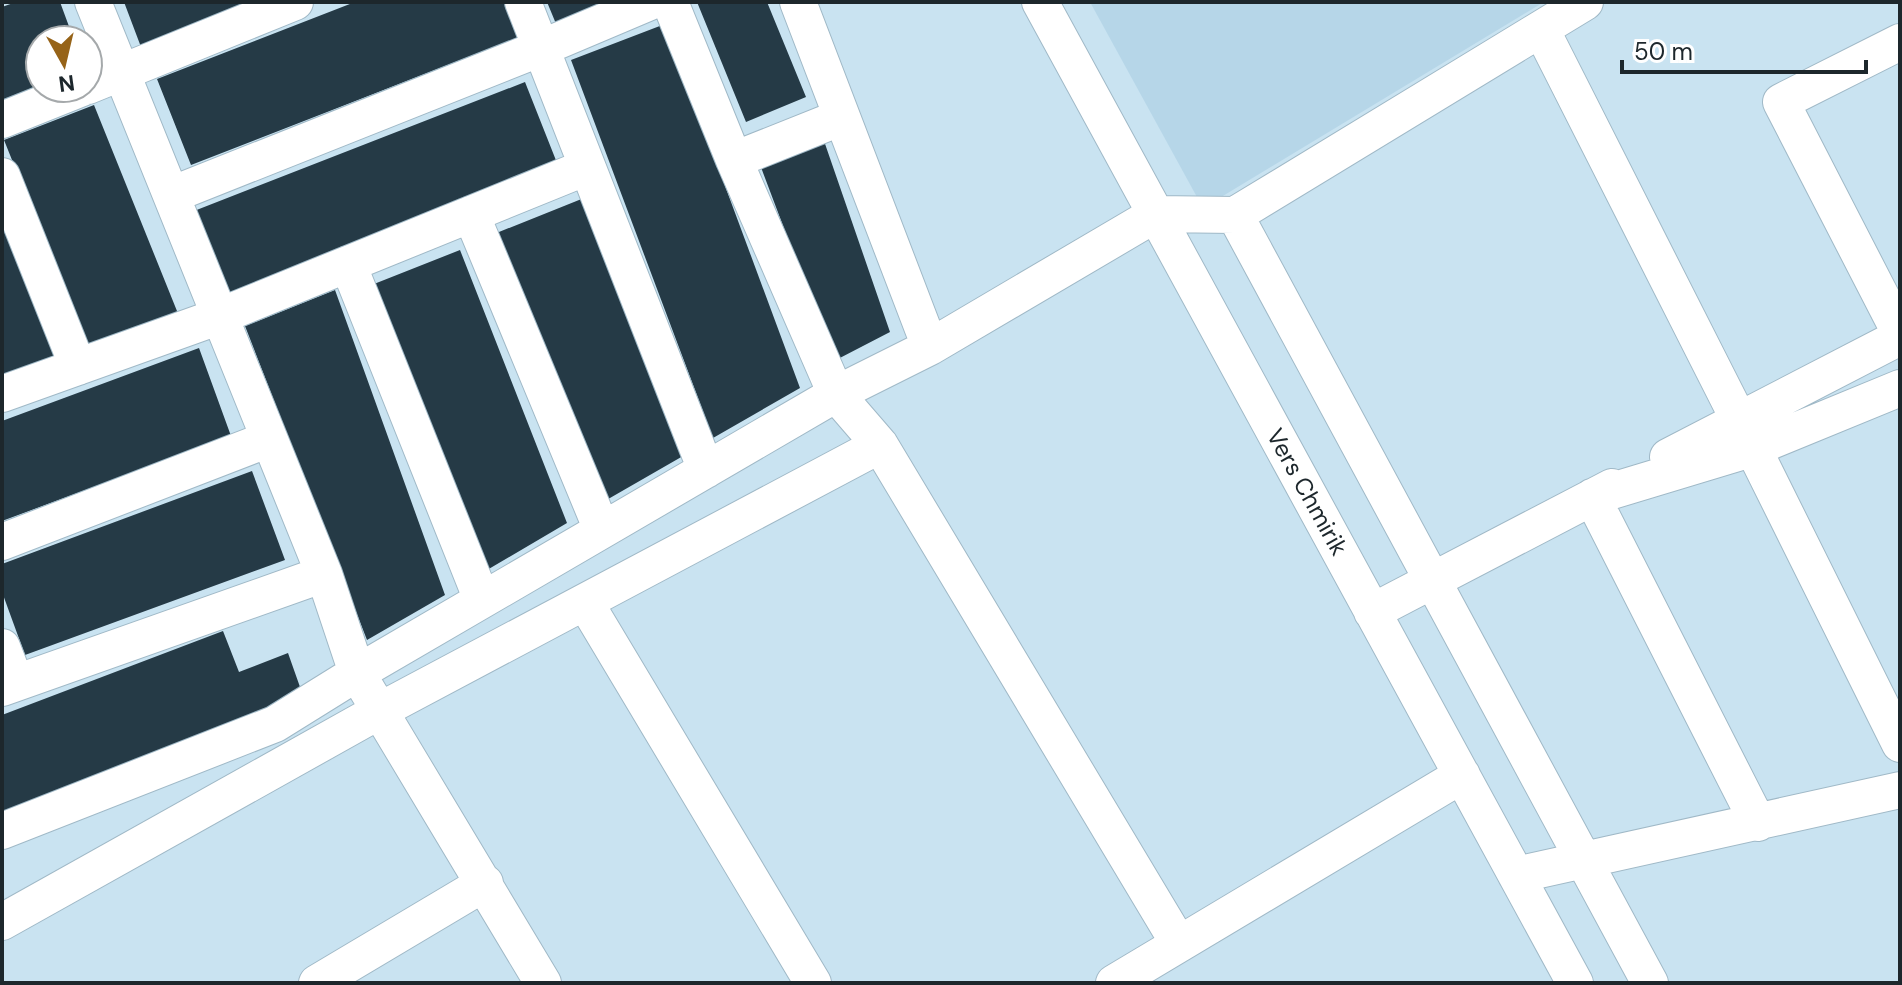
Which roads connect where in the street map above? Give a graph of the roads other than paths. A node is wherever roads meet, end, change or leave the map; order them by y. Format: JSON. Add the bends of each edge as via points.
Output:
{"nodes":[{"id":1,"x":93,"y":2,"type":"edge"},
{"id":2,"x":295,"y":2,"type":"edge"},
{"id":3,"x":523,"y":2,"type":"edge"},
{"id":4,"x":650,"y":2,"type":"edge"},
{"id":5,"x":670,"y":2,"type":"edge"},
{"id":6,"x":798,"y":2,"type":"edge"},
{"id":7,"x":1040,"y":2,"type":"edge"},
{"id":8,"x":1585,"y":2,"type":"edge"},
{"id":9,"x":1541,"y":29,"type":"junction"},
{"id":10,"x":1900,"y":42,"type":"edge"},
{"id":11,"x":541,"y":48,"type":"junction"},
{"id":12,"x":121,"y":72,"type":"junction"},
{"id":13,"x":104,"y":79,"type":"edge"},
{"id":14,"x":42,"y":104,"type":"edge"},
{"id":15,"x":842,"y":117,"type":"junction"},
{"id":16,"x":2,"y":120,"type":"edge"},
{"id":17,"x":734,"y":160,"type":"junction"},
{"id":18,"x":587,"y":167,"type":"junction"},
{"id":19,"x":2,"y":176,"type":"edge"},
{"id":20,"x":171,"y":195,"type":"junction"},
{"id":21,"x":471,"y":214,"type":"junction"},
{"id":22,"x":1156,"y":214,"type":"junction"},
{"id":23,"x":1235,"y":215,"type":"junction"},
{"id":24,"x":348,"y":264,"type":"junction"},
{"id":25,"x":220,"y":316,"type":"junction"},
{"id":26,"x":1900,"y":335,"type":"edge"},
{"id":27,"x":930,"y":347,"type":"junction"},
{"id":28,"x":78,"y":367,"type":"junction"},
{"id":29,"x":1900,"y":388,"type":"edge"},
{"id":30,"x":2,"y":394,"type":"edge"},
{"id":31,"x":836,"y":394,"type":"junction"},
{"id":32,"x":1747,"y":434,"type":"junction"},
{"id":33,"x":269,"y":439,"type":"junction"},
{"id":34,"x":880,"y":445,"type":"junction"},
{"id":35,"x":706,"y":470,"type":"junction"},
{"id":36,"x":1592,"y":497,"type":"junction"},
{"id":37,"x":602,"y":530,"type":"junction"},
{"id":38,"x":2,"y":542,"type":"edge"},
{"id":39,"x":324,"y":574,"type":"junction"},
{"id":40,"x":1433,"y":582,"type":"junction"},
{"id":41,"x":482,"y":600,"type":"junction"},
{"id":42,"x":585,"y":602,"type":"junction"},
{"id":43,"x":1372,"y":612,"type":"junction"},
{"id":44,"x":2,"y":647,"type":"edge"},
{"id":45,"x":357,"y":673,"type":"junction"},
{"id":46,"x":9,"y":685,"type":"edge"},
{"id":47,"x":381,"y":710,"type":"junction"},
{"id":48,"x":1900,"y":744,"type":"edge"},
{"id":49,"x":1462,"y":775,"type":"junction"},
{"id":50,"x":1900,"y":790,"type":"edge"},
{"id":51,"x":1758,"y":823,"type":"junction"},
{"id":52,"x":2,"y":831,"type":"edge"},
{"id":53,"x":1584,"y":861,"type":"junction"},
{"id":54,"x":1516,"y":875,"type":"junction"},
{"id":55,"x":485,"y":883,"type":"junction"},
{"id":56,"x":2,"y":922,"type":"edge"},
{"id":57,"x":1179,"y":944,"type":"junction"},
{"id":58,"x":317,"y":983,"type":"edge"},
{"id":59,"x":543,"y":983,"type":"edge"},
{"id":60,"x":813,"y":983,"type":"edge"},
{"id":61,"x":1114,"y":983,"type":"edge"},
{"id":62,"x":1575,"y":983,"type":"edge"},
{"id":63,"x":1650,"y":983,"type":"edge"}],
"edges":[{"from":1,"to":12,"type":"street"},
{"from":2,"to":12,"type":"street"},
{"from":3,"to":11,"type":"street"},
{"from":4,"to":11,"type":"street"},
{"from":5,"to":17,"type":"street"},
{"from":6,"to":15,"type":"street"},
{"from":7,"to":22,"type":"street","name":"Vers Chmirik"},
{"from":8,"to":9,"type":"street"},
{"from":9,"to":23,"type":"street"},
{"from":9,"to":32,"type":"street"},
{"from":10,"to":26,"type":"street","via":[[1781,102]]},
{"from":11,"to":18,"type":"street"},
{"from":11,"to":20,"type":"street"},
{"from":12,"to":13,"type":"street"},
{"from":12,"to":20,"type":"street"},
{"from":14,"to":16,"type":"street"},
{"from":15,"to":17,"type":"street"},
{"from":15,"to":27,"type":"street"},
{"from":17,"to":31,"type":"street"},
{"from":18,"to":21,"type":"street"},
{"from":18,"to":35,"type":"street"},
{"from":19,"to":28,"type":"street"},
{"from":20,"to":25,"type":"street"},
{"from":21,"to":24,"type":"street"},
{"from":21,"to":37,"type":"street"},
{"from":22,"to":23,"type":"street"},
{"from":22,"to":27,"type":"street"},
{"from":22,"to":43,"type":"street","name":"Vers Chmirik"},
{"from":23,"to":40,"type":"street"},
{"from":24,"to":25,"type":"street"},
{"from":24,"to":41,"type":"street"},
{"from":25,"to":28,"type":"street"},
{"from":25,"to":33,"type":"street"},
{"from":26,"to":32,"type":"street"},
{"from":27,"to":31,"type":"street"},
{"from":28,"to":30,"type":"street"},
{"from":29,"to":32,"type":"street"},
{"from":31,"to":34,"type":"street"},
{"from":31,"to":35,"type":"street"},
{"from":32,"to":36,"type":"street"},
{"from":32,"to":48,"type":"street"},
{"from":33,"to":38,"type":"street"},
{"from":33,"to":39,"type":"street"},
{"from":34,"to":42,"type":"street"},
{"from":34,"to":57,"type":"street"},
{"from":35,"to":37,"type":"street"},
{"from":36,"to":40,"type":"street"},
{"from":36,"to":51,"type":"street"},
{"from":37,"to":41,"type":"street"},
{"from":39,"to":45,"type":"street"},
{"from":39,"to":46,"type":"street"},
{"from":40,"to":43,"type":"street"},
{"from":40,"to":53,"type":"street"},
{"from":41,"to":45,"type":"street"},
{"from":42,"to":47,"type":"street"},
{"from":42,"to":60,"type":"street"},
{"from":43,"to":49,"type":"street","name":"Vers Chmirik"},
{"from":44,"to":46,"type":"street"},
{"from":45,"to":47,"type":"street"},
{"from":45,"to":52,"type":"street","via":[[275,724]]},
{"from":47,"to":55,"type":"street"},
{"from":47,"to":56,"type":"street"},
{"from":49,"to":54,"type":"street","name":"Vers Chmirik"},
{"from":49,"to":57,"type":"street"},
{"from":50,"to":51,"type":"street"},
{"from":51,"to":53,"type":"street"},
{"from":53,"to":54,"type":"street"},
{"from":53,"to":63,"type":"street"},
{"from":54,"to":62,"type":"street","name":"Vers Chmirik"},
{"from":55,"to":58,"type":"street"},
{"from":55,"to":59,"type":"street"},
{"from":57,"to":61,"type":"street"}]}
